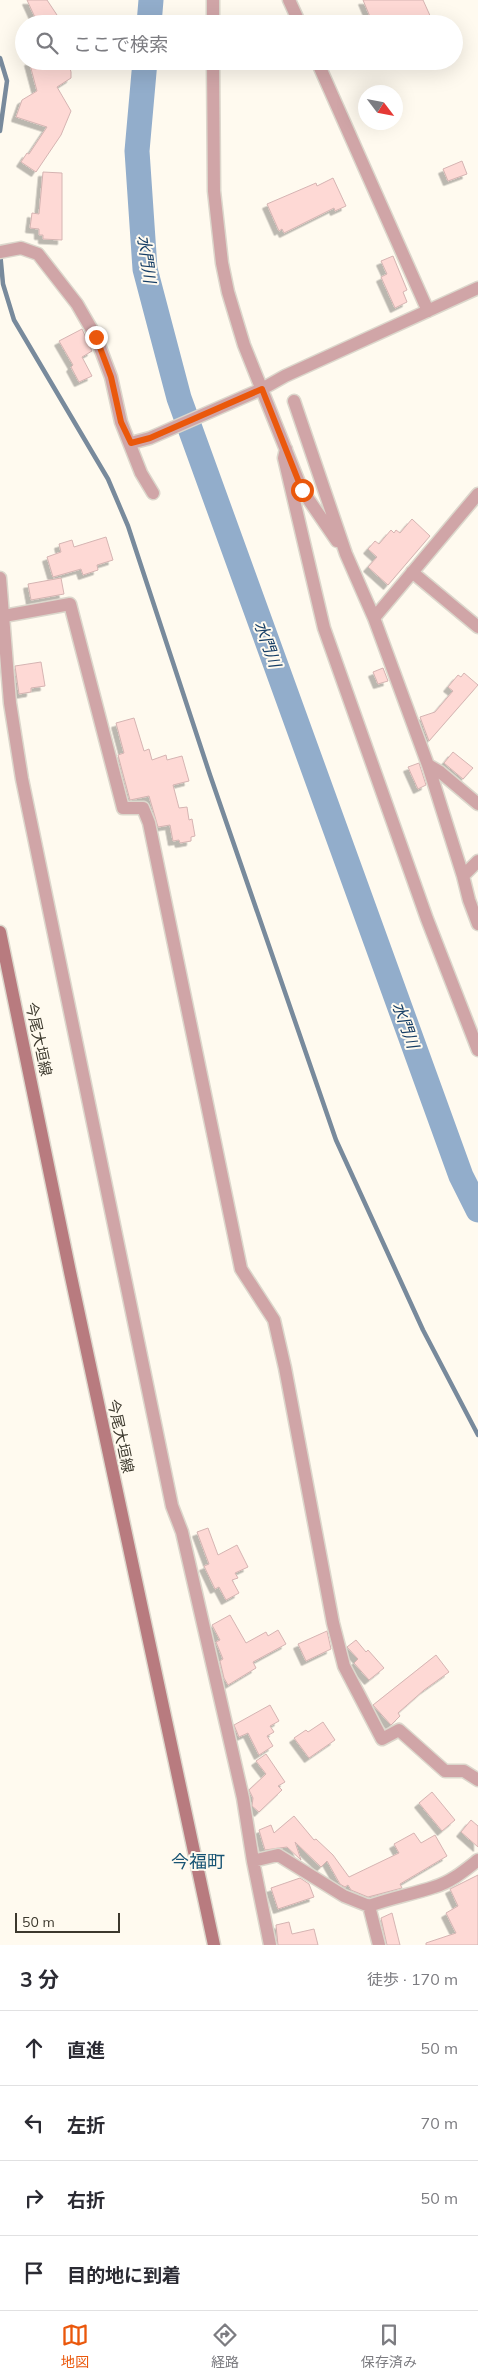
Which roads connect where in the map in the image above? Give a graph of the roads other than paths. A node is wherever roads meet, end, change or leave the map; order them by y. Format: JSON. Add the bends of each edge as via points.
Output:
{"nodes":[{"id":1,"x":213,"y":0,"type":"edge"},
{"id":2,"x":289,"y":0,"type":"edge"},
{"id":3,"x":213,"y":15,"type":"edge"},
{"id":4,"x":296,"y":15,"type":"edge"},
{"id":5,"x":213,"y":70,"type":"edge"},
{"id":6,"x":321,"y":70,"type":"edge"},
{"id":7,"x":0,"y":252,"type":"edge"},
{"id":8,"x":473,"y":291,"type":"edge"},
{"id":9,"x":478,"y":302,"type":"edge"},
{"id":10,"x":428,"y":311,"type":"junction"},
{"id":11,"x":262,"y":389,"type":"junction"},
{"id":12,"x":294,"y":401,"type":"dead end"},
{"id":13,"x":131,"y":443,"type":"junction"},
{"id":14,"x":286,"y":449,"type":"junction"},
{"id":15,"x":153,"y":493,"type":"dead end"},
{"id":16,"x":478,"y":494,"type":"edge"},
{"id":17,"x":346,"y":554,"type":"junction"},
{"id":18,"x":412,"y":572,"type":"junction"},
{"id":19,"x":0,"y":578,"type":"edge"},
{"id":20,"x":4,"y":616,"type":"junction"},
{"id":21,"x":374,"y":618,"type":"junction"},
{"id":22,"x":478,"y":627,"type":"edge"},
{"id":23,"x":428,"y":765,"type":"junction"},
{"id":24,"x":478,"y":804,"type":"edge"},
{"id":25,"x":478,"y":861,"type":"edge"},
{"id":26,"x":463,"y":876,"type":"junction"},
{"id":27,"x":478,"y":924,"type":"edge"},
{"id":28,"x":0,"y":932,"type":"edge"},
{"id":29,"x":478,"y":1050,"type":"edge"},
{"id":30,"x":478,"y":1780,"type":"edge"},
{"id":31,"x":478,"y":1860,"type":"edge"},
{"id":32,"x":253,"y":1861,"type":"junction"},
{"id":33,"x":369,"y":1906,"type":"junction"},
{"id":34,"x":214,"y":1945,"type":"edge"},
{"id":35,"x":270,"y":1945,"type":"edge"},
{"id":36,"x":379,"y":1945,"type":"edge"}],
"edges":[{"from":1,"to":3,"type":"street"},
{"from":2,"to":4,"type":"street"},
{"from":5,"to":11,"type":"street","via":[[214,190],[222,263],[244,344]]},
{"from":6,"to":10,"type":"street"},
{"from":7,"to":13,"type":"street","via":[[21,248],[38,254],[77,304],[96,337],[111,377],[121,422]]},
{"from":8,"to":9,"type":"street"},
{"from":8,"to":10,"type":"street"},
{"from":10,"to":11,"type":"street"},
{"from":11,"to":13,"type":"street","via":[[150,438]]},
{"from":11,"to":14,"type":"street"},
{"from":12,"to":17,"type":"street"},
{"from":13,"to":15,"type":"street","via":[[141,473]]},
{"from":14,"to":17,"type":"street","via":[[302,490]]},
{"from":14,"to":29,"type":"street","via":[[284,458],[324,628],[424,910]]},
{"from":16,"to":18,"type":"street"},
{"from":17,"to":21,"type":"street"},
{"from":18,"to":21,"type":"street"},
{"from":18,"to":22,"type":"street"},
{"from":19,"to":20,"type":"street"},
{"from":20,"to":30,"type":"street","via":[[70,604],[123,808],[143,808],[149,824],[241,1269],[274,1320],[344,1666],[382,1739],[399,1730],[445,1772],[464,1771]]},
{"from":20,"to":32,"type":"street","via":[[10,703],[22,779],[172,1506],[182,1532],[243,1798]]},
{"from":21,"to":23,"type":"street"},
{"from":23,"to":24,"type":"street"},
{"from":23,"to":26,"type":"street"},
{"from":25,"to":26,"type":"street"},
{"from":26,"to":27,"type":"street"},
{"from":28,"to":34,"type":"main road","name":"今尾大垣線"},
{"from":31,"to":33,"type":"street","via":[[436,1887]]},
{"from":32,"to":33,"type":"street","via":[[278,1855],[344,1896]]},
{"from":32,"to":35,"type":"street"},
{"from":33,"to":36,"type":"street"}]}
